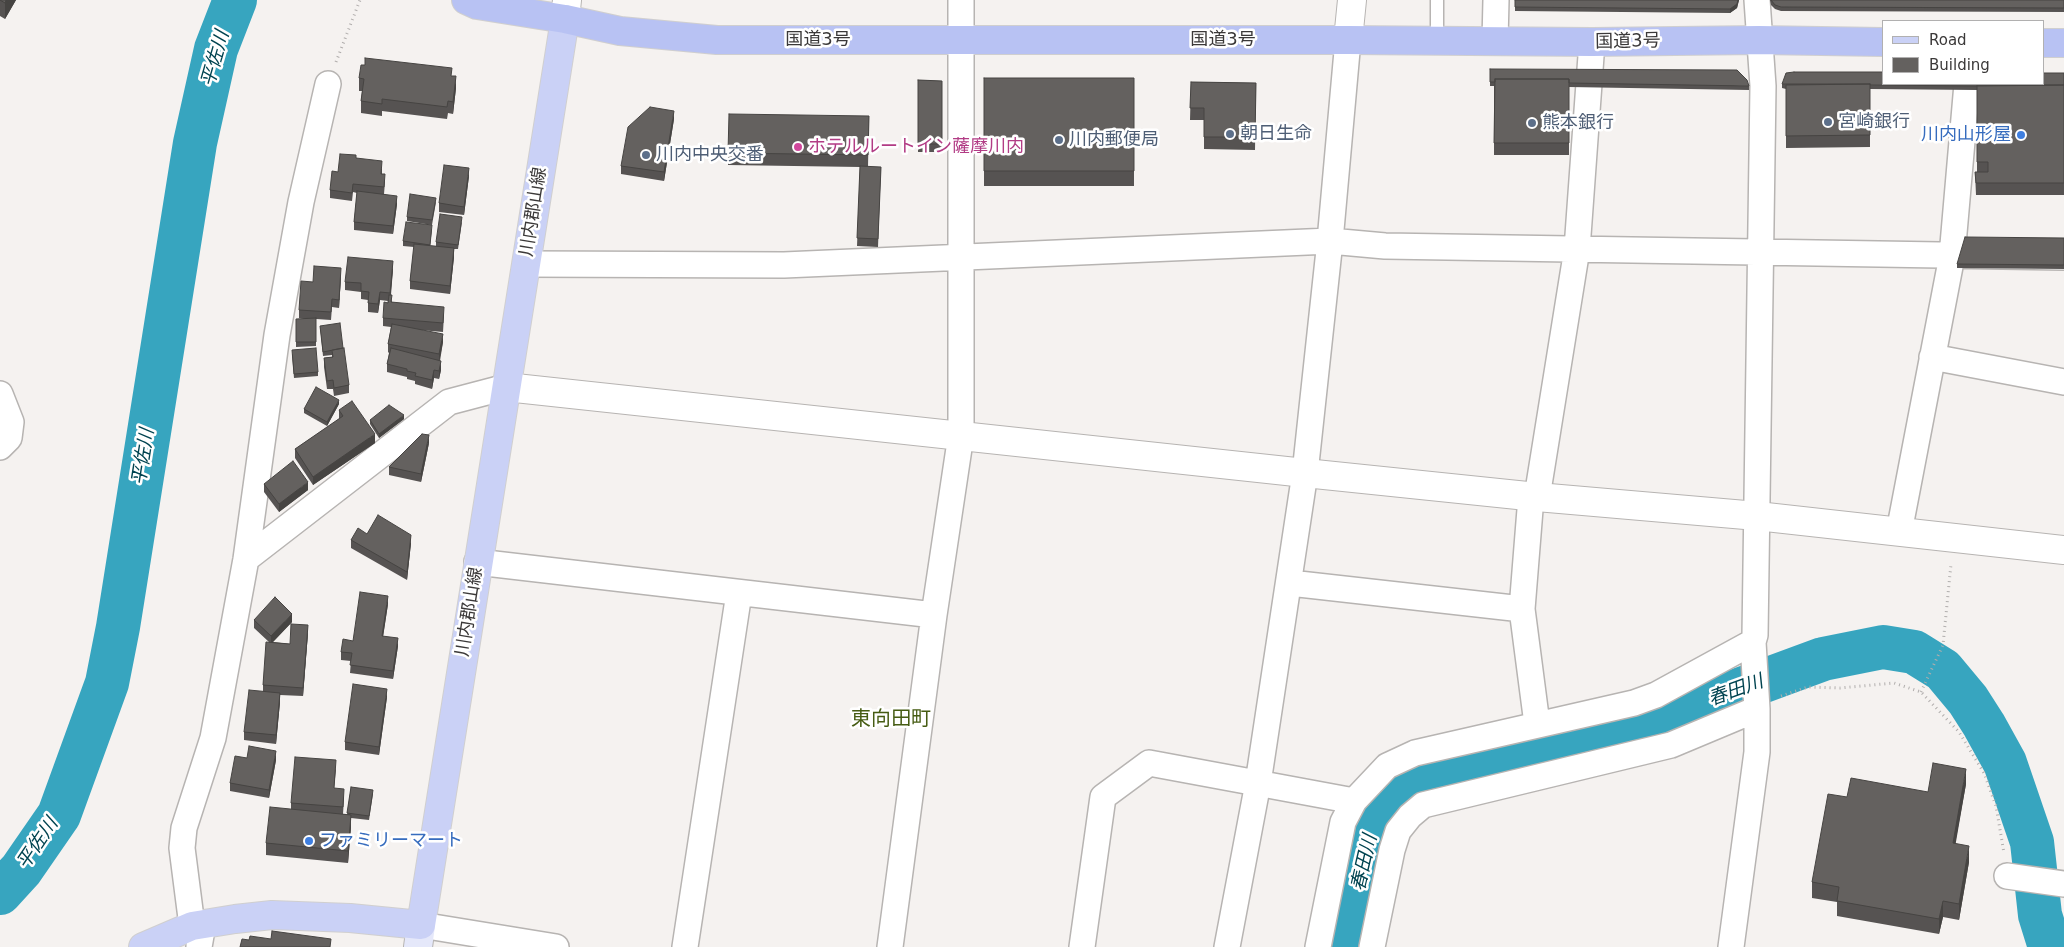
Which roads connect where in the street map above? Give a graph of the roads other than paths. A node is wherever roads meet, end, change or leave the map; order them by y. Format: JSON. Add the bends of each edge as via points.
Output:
{"nodes":[{"id":1,"x":466,"y":0,"type":"edge"},
{"id":2,"x":531,"y":0,"type":"edge"},
{"id":3,"x":962,"y":0,"type":"edge"},
{"id":4,"x":1352,"y":0,"type":"edge"},
{"id":5,"x":1437,"y":0,"type":"edge"},
{"id":6,"x":1496,"y":0,"type":"edge"},
{"id":7,"x":1757,"y":0,"type":"edge"},
{"id":8,"x":566,"y":10,"type":"edge"},
{"id":9,"x":962,"y":40,"type":"junction"},
{"id":10,"x":1348,"y":40,"type":"junction"},
{"id":11,"x":1436,"y":40,"type":"junction"},
{"id":12,"x":1759,"y":40,"type":"junction"},
{"id":13,"x":1495,"y":41,"type":"junction"},
{"id":14,"x":1592,"y":42,"type":"junction"},
{"id":15,"x":1882,"y":42,"type":"edge"},
{"id":16,"x":2044,"y":43,"type":"edge"},
{"id":17,"x":2064,"y":43,"type":"edge"},
{"id":18,"x":328,"y":84,"type":"road end"},
{"id":19,"x":1967,"y":85,"type":"edge"},
{"id":20,"x":1330,"y":241,"type":"junction"},
{"id":21,"x":1577,"y":249,"type":"junction"},
{"id":22,"x":1761,"y":251,"type":"junction"},
{"id":23,"x":1952,"y":256,"type":"junction"},
{"id":24,"x":2064,"y":256,"type":"edge"},
{"id":25,"x":961,"y":257,"type":"junction"},
{"id":26,"x":526,"y":264,"type":"junction"},
{"id":27,"x":1932,"y":357,"type":"junction"},
{"id":28,"x":2064,"y":382,"type":"edge"},
{"id":29,"x":506,"y":387,"type":"junction"},
{"id":30,"x":0,"y":394,"type":"edge"},
{"id":31,"x":961,"y":435,"type":"junction"},
{"id":32,"x":0,"y":447,"type":"edge"},
{"id":33,"x":1305,"y":473,"type":"junction"},
{"id":34,"x":1534,"y":497,"type":"junction"},
{"id":35,"x":1756,"y":516,"type":"junction"},
{"id":36,"x":1899,"y":532,"type":"junction"},
{"id":37,"x":2064,"y":550,"type":"edge"},
{"id":38,"x":246,"y":559,"type":"junction"},
{"id":39,"x":477,"y":562,"type":"junction"},
{"id":40,"x":1290,"y":583,"type":"junction"},
{"id":41,"x":739,"y":593,"type":"junction"},
{"id":42,"x":1522,"y":609,"type":"junction"},
{"id":43,"x":934,"y":615,"type":"junction"},
{"id":44,"x":1753,"y":650,"type":"junction"},
{"id":45,"x":1757,"y":705,"type":"junction"},
{"id":46,"x":1537,"y":724,"type":"junction"},
{"id":47,"x":1258,"y":783,"type":"junction"},
{"id":48,"x":1354,"y":801,"type":"junction"},
{"id":49,"x":2013,"y":877,"type":"road end"},
{"id":50,"x":2060,"y":884,"type":"edge"},
{"id":51,"x":198,"y":932,"type":"edge"},
{"id":52,"x":419,"y":936,"type":"edge"},
{"id":53,"x":143,"y":947,"type":"edge"},
{"id":54,"x":556,"y":947,"type":"edge"},
{"id":55,"x":685,"y":947,"type":"edge"},
{"id":56,"x":890,"y":947,"type":"edge"},
{"id":57,"x":1082,"y":947,"type":"edge"},
{"id":58,"x":1227,"y":947,"type":"edge"},
{"id":59,"x":1318,"y":947,"type":"edge"},
{"id":60,"x":1372,"y":947,"type":"edge"},
{"id":61,"x":1731,"y":947,"type":"edge"}],
"edges":[{"from":1,"to":8,"type":"highway","name":"国道3号","via":[[477,5]]},
{"from":2,"to":8,"type":"highway","name":"国道3号"},
{"from":3,"to":9,"type":"street"},
{"from":4,"to":10,"type":"street"},
{"from":5,"to":11,"type":"lane"},
{"from":6,"to":13,"type":"street"},
{"from":7,"to":12,"type":"street"},
{"from":8,"to":9,"type":"highway","name":"国道3号","via":[[620,31],[717,40]]},
{"from":8,"to":26,"type":"main road","name":"川内郡山線"},
{"from":9,"to":10,"type":"highway","name":"国道3号"},
{"from":9,"to":25,"type":"street"},
{"from":10,"to":11,"type":"highway","name":"国道3号"},
{"from":10,"to":20,"type":"street"},
{"from":11,"to":13,"type":"highway","name":"国道3号"},
{"from":12,"to":14,"type":"highway","name":"国道3号"},
{"from":12,"to":15,"type":"highway","name":"国道3号"},
{"from":12,"to":22,"type":"street","via":[[1763,86]]},
{"from":13,"to":14,"type":"highway","name":"国道3号"},
{"from":14,"to":21,"type":"street"},
{"from":16,"to":17,"type":"highway"},
{"from":18,"to":38,"type":"street","via":[[301,202],[277,335]]},
{"from":19,"to":23,"type":"street"},
{"from":20,"to":21,"type":"street","via":[[1385,246]]},
{"from":20,"to":25,"type":"street"},
{"from":20,"to":33,"type":"street"},
{"from":21,"to":22,"type":"street"},
{"from":21,"to":34,"type":"street"},
{"from":22,"to":23,"type":"street"},
{"from":22,"to":35,"type":"street"},
{"from":23,"to":24,"type":"street"},
{"from":23,"to":27,"type":"street"},
{"from":25,"to":26,"type":"street","via":[[784,265]]},
{"from":25,"to":31,"type":"street"},
{"from":26,"to":29,"type":"main road","name":"川内郡山線"},
{"from":27,"to":28,"type":"street"},
{"from":27,"to":36,"type":"street"},
{"from":29,"to":31,"type":"street"},
{"from":29,"to":38,"type":"street","via":[[449,402]]},
{"from":29,"to":39,"type":"main road","name":"川内郡山線"},
{"from":30,"to":32,"type":"street","via":[[11,422],[9,438]]},
{"from":31,"to":33,"type":"street"},
{"from":31,"to":43,"type":"street"},
{"from":33,"to":34,"type":"street"},
{"from":33,"to":40,"type":"street"},
{"from":34,"to":35,"type":"street"},
{"from":34,"to":42,"type":"street"},
{"from":35,"to":36,"type":"street"},
{"from":35,"to":44,"type":"street"},
{"from":36,"to":37,"type":"street"},
{"from":38,"to":51,"type":"street","via":[[214,738],[184,828],[182,848]]},
{"from":39,"to":41,"type":"street"},
{"from":39,"to":52,"type":"main road","name":"川内郡山線"},
{"from":40,"to":42,"type":"street"},
{"from":40,"to":47,"type":"street"},
{"from":41,"to":43,"type":"street"},
{"from":41,"to":55,"type":"street"},
{"from":42,"to":46,"type":"street"},
{"from":43,"to":56,"type":"street"},
{"from":44,"to":45,"type":"street"},
{"from":44,"to":46,"type":"street","via":[[1634,703]]},
{"from":45,"to":60,"type":"street","via":[[1671,745],[1423,805],[1398,831]]},
{"from":45,"to":61,"type":"street","via":[[1757,752]]},
{"from":46,"to":48,"type":"street","via":[[1415,753],[1387,766]]},
{"from":47,"to":48,"type":"street"},
{"from":47,"to":57,"type":"street","via":[[1150,763],[1103,797]]},
{"from":47,"to":58,"type":"street"},
{"from":48,"to":59,"type":"street","via":[[1343,822]]},
{"from":49,"to":50,"type":"street"},
{"from":51,"to":52,"type":"main road","via":[[272,915],[350,918]]},
{"from":51,"to":53,"type":"main road"},
{"from":52,"to":54,"type":"street"}]}
